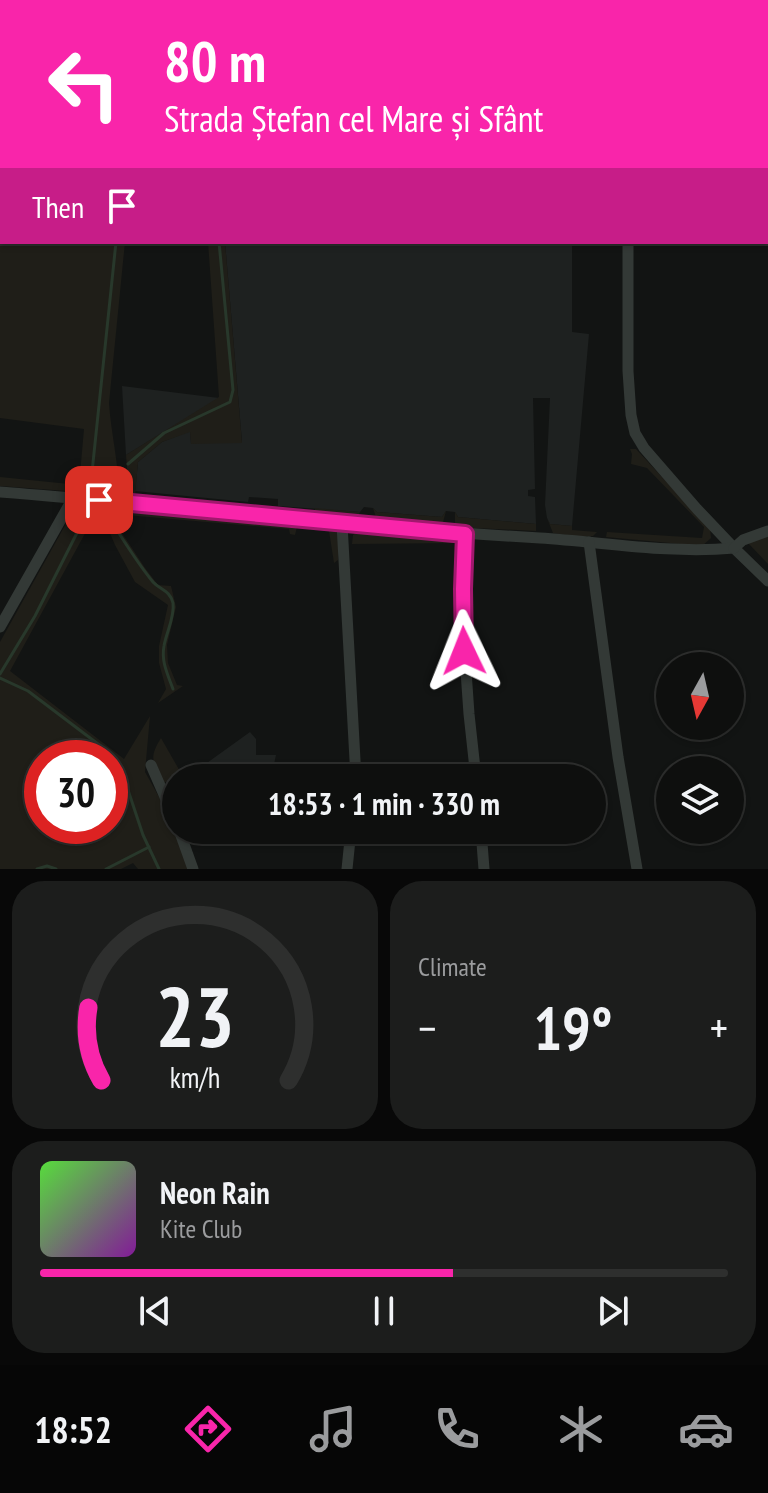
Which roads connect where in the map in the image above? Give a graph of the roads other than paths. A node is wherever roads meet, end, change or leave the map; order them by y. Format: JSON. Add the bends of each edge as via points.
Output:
{"nodes":[{"id":1,"x":628,"y":244,"type":"edge"},
{"id":2,"x":0,"y":492,"type":"edge"},
{"id":3,"x":73,"y":498,"type":"junction"},
{"id":4,"x":342,"y":524,"type":"junction"},
{"id":5,"x":768,"y":531,"type":"edge"},
{"id":6,"x":465,"y":534,"type":"junction"},
{"id":7,"x":589,"y":542,"type":"junction"},
{"id":8,"x":734,"y":548,"type":"junction"},
{"id":9,"x":768,"y":581,"type":"edge"},
{"id":10,"x":0,"y":627,"type":"edge"},
{"id":11,"x":355,"y":764,"type":"edge"},
{"id":12,"x":474,"y":764,"type":"edge"},
{"id":13,"x":151,"y":765,"type":"dead end"},
{"id":14,"x":162,"y":790,"type":"edge"},
{"id":15,"x":184,"y":844,"type":"edge"},
{"id":16,"x":350,"y":844,"type":"edge"},
{"id":17,"x":482,"y":844,"type":"edge"},
{"id":18,"x":193,"y":869,"type":"edge"},
{"id":19,"x":347,"y":869,"type":"edge"},
{"id":20,"x":484,"y":869,"type":"edge"},
{"id":21,"x":637,"y":869,"type":"edge"}],
"edges":[{"from":1,"to":8,"type":"street","via":[[628,371],[635,433]]},
{"from":2,"to":3,"type":"street"},
{"from":3,"to":4,"type":"street"},
{"from":3,"to":10,"type":"street"},
{"from":4,"to":6,"type":"street"},
{"from":4,"to":11,"type":"street"},
{"from":5,"to":8,"type":"street"},
{"from":6,"to":7,"type":"street"},
{"from":6,"to":12,"type":"street","via":[[463,628]]},
{"from":7,"to":8,"type":"street","via":[[703,551]]},
{"from":7,"to":21,"type":"street"},
{"from":8,"to":9,"type":"street"},
{"from":13,"to":14,"type":"street"},
{"from":15,"to":18,"type":"street"},
{"from":16,"to":19,"type":"street"},
{"from":17,"to":20,"type":"street"}]}
